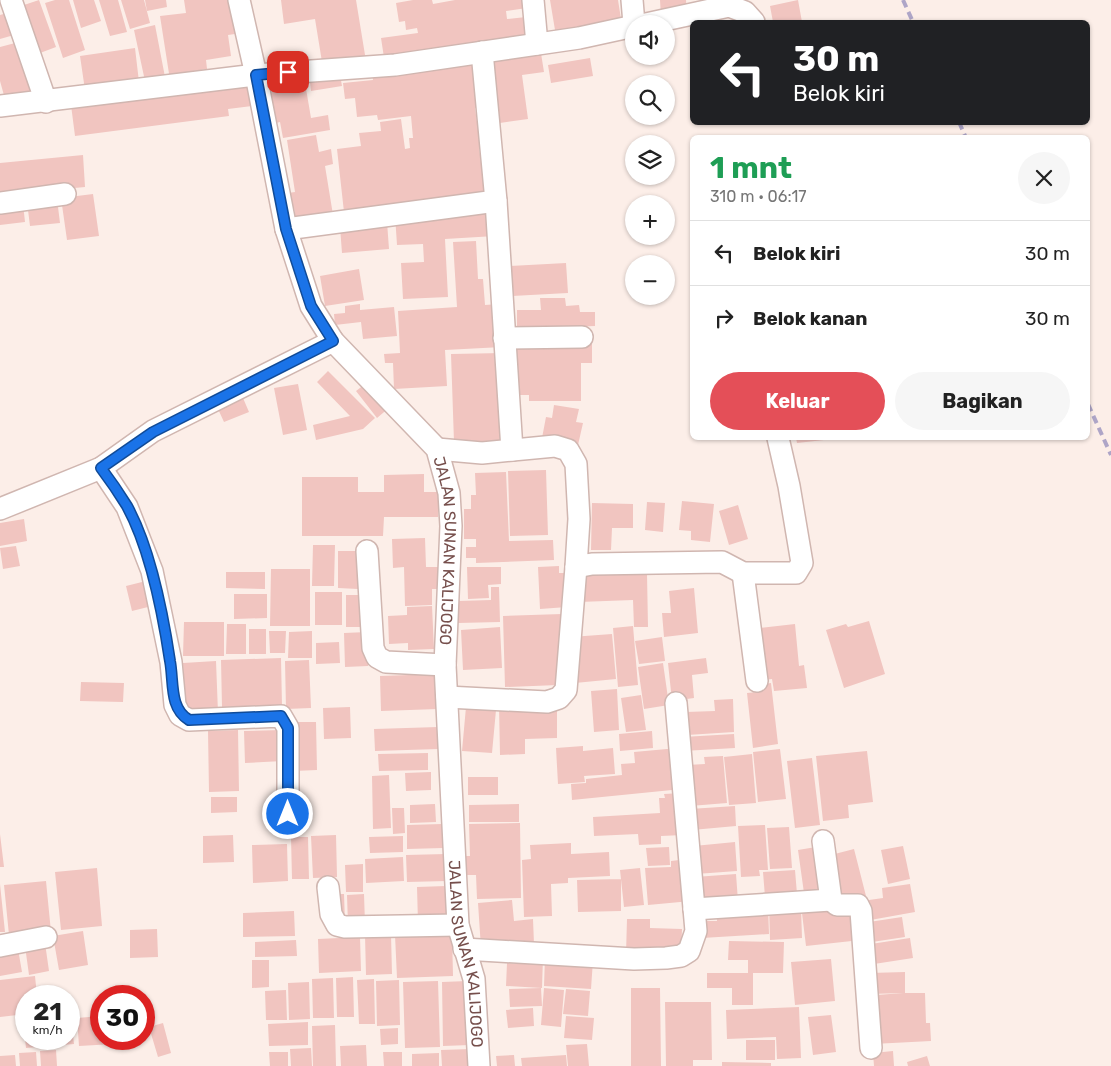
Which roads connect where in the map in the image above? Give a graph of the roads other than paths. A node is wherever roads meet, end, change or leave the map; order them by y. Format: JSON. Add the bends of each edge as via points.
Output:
{"nodes":[{"id":1,"x":12,"y":0,"type":"edge"},
{"id":2,"x":239,"y":0,"type":"edge"},
{"id":3,"x":533,"y":0,"type":"edge"},
{"id":4,"x":632,"y":0,"type":"edge"},
{"id":5,"x":633,"y":15,"type":"edge"},
{"id":6,"x":675,"y":18,"type":"edge"},
{"id":7,"x":752,"y":20,"type":"edge"},
{"id":8,"x":625,"y":27,"type":"edge"},
{"id":9,"x":537,"y":44,"type":"junction"},
{"id":10,"x":482,"y":52,"type":"junction"},
{"id":11,"x":256,"y":75,"type":"junction"},
{"id":12,"x":46,"y":102,"type":"junction"},
{"id":13,"x":0,"y":106,"type":"edge"},
{"id":14,"x":64,"y":194,"type":"dead end"},
{"id":15,"x":496,"y":201,"type":"junction"},
{"id":16,"x":0,"y":203,"type":"edge"},
{"id":17,"x":286,"y":229,"type":"junction"},
{"id":18,"x":504,"y":338,"type":"junction"},
{"id":19,"x":582,"y":338,"type":"dead end"},
{"id":20,"x":333,"y":341,"type":"junction"},
{"id":21,"x":778,"y":440,"type":"edge"},
{"id":22,"x":436,"y":449,"type":"junction"},
{"id":23,"x":512,"y":450,"type":"junction"},
{"id":24,"x":101,"y":468,"type":"junction"},
{"id":25,"x":0,"y":509,"type":"edge"},
{"id":26,"x":367,"y":551,"type":"dead end"},
{"id":27,"x":576,"y":567,"type":"junction"},
{"id":28,"x":743,"y":573,"type":"junction"},
{"id":29,"x":445,"y":665,"type":"junction"},
{"id":30,"x":758,"y":682,"type":"dead end"},
{"id":31,"x":447,"y":697,"type":"junction"},
{"id":32,"x":676,"y":702,"type":"dead end"},
{"id":33,"x":288,"y":814,"type":"dead end"},
{"id":34,"x":823,"y":841,"type":"dead end"},
{"id":35,"x":328,"y":888,"type":"dead end"},
{"id":36,"x":830,"y":900,"type":"junction"},
{"id":37,"x":694,"y":909,"type":"junction"},
{"id":38,"x":458,"y":925,"type":"junction"},
{"id":39,"x":46,"y":937,"type":"dead end"},
{"id":40,"x":0,"y":946,"type":"edge"},
{"id":41,"x":464,"y":949,"type":"junction"},
{"id":42,"x":871,"y":1048,"type":"dead end"},
{"id":43,"x":479,"y":1066,"type":"edge"}],
"edges":[{"from":1,"to":12,"type":"street"},
{"from":2,"to":11,"type":"street","name":"JALAN SUNAN KALIJOGO"},
{"from":3,"to":9,"type":"street"},
{"from":4,"to":5,"type":"street"},
{"from":6,"to":7,"type":"street","via":[[729,6],[745,12]]},
{"from":8,"to":9,"type":"street"},
{"from":9,"to":10,"type":"street"},
{"from":10,"to":11,"type":"street","via":[[395,65]]},
{"from":10,"to":15,"type":"street"},
{"from":11,"to":12,"type":"street"},
{"from":11,"to":17,"type":"street","name":"JALAN SUNAN KALIJOGO"},
{"from":12,"to":13,"type":"street"},
{"from":14,"to":16,"type":"street"},
{"from":15,"to":17,"type":"street"},
{"from":15,"to":18,"type":"street"},
{"from":17,"to":20,"type":"street","name":"JALAN SUNAN KALIJOGO","via":[[311,306]]},
{"from":18,"to":19,"type":"street"},
{"from":18,"to":23,"type":"street"},
{"from":20,"to":22,"type":"street","name":"JALAN SUNAN KALIJOGO"},
{"from":20,"to":24,"type":"street","via":[[153,432]]},
{"from":21,"to":28,"type":"street","via":[[802,563],[796,572]]},
{"from":22,"to":23,"type":"street","via":[[482,453]]},
{"from":22,"to":29,"type":"street","name":"JALAN SUNAN KALIJOGO","via":[[449,493],[451,526]]},
{"from":23,"to":27,"type":"street","via":[[555,446],[568,450],[576,464],[579,519]]},
{"from":24,"to":25,"type":"street"},
{"from":24,"to":33,"type":"street","via":[[127,507],[152,571],[171,662],[175,705],[180,715],[189,720],[281,716],[288,728]]},
{"from":26,"to":29,"type":"street","via":[[373,648],[378,657],[386,662]]},
{"from":27,"to":28,"type":"street","via":[[722,562]]},
{"from":27,"to":31,"type":"street","via":[[566,690],[559,698],[547,702]]},
{"from":28,"to":30,"type":"street"},
{"from":29,"to":31,"type":"street","name":"JALAN SUNAN KALIJOGO"},
{"from":31,"to":38,"type":"street","name":"JALAN SUNAN KALIJOGO"},
{"from":32,"to":37,"type":"street"},
{"from":34,"to":36,"type":"street"},
{"from":35,"to":38,"type":"street","via":[[331,914],[337,925]]},
{"from":36,"to":37,"type":"street"},
{"from":36,"to":42,"type":"street","via":[[837,905],[858,905],[861,911]]},
{"from":37,"to":41,"type":"street","via":[[694,942],[681,956],[634,959]]},
{"from":38,"to":41,"type":"street","name":"JALAN SUNAN KALIJOGO"},
{"from":39,"to":40,"type":"street"},
{"from":41,"to":43,"type":"street","name":"JALAN SUNAN KALIJOGO","via":[[474,979]]}]}
